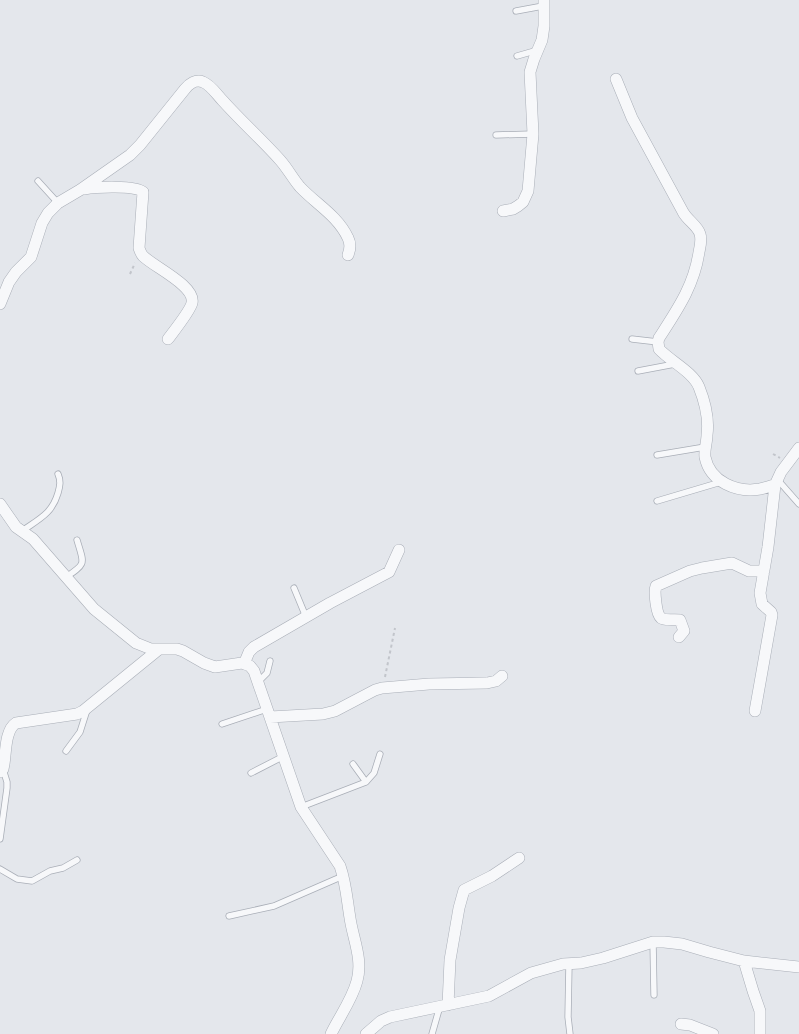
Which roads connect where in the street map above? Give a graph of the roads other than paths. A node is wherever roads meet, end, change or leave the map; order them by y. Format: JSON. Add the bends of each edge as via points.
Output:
{"nodes":[{"id":1,"x":544,"y":3,"type":"edge"},
{"id":2,"x":516,"y":11,"type":"dead end"},
{"id":3,"x":539,"y":50,"type":"junction"},
{"id":4,"x":517,"y":56,"type":"dead end"},
{"id":5,"x":616,"y":79,"type":"dead end"},
{"id":6,"x":533,"y":134,"type":"junction"},
{"id":7,"x":496,"y":135,"type":"dead end"},
{"id":8,"x":38,"y":181,"type":"dead end"},
{"id":9,"x":80,"y":190,"type":"junction"},
{"id":10,"x":58,"y":203,"type":"junction"},
{"id":11,"x":503,"y":211,"type":"dead end"},
{"id":12,"x":348,"y":255,"type":"dead end"},
{"id":13,"x":0,"y":304,"type":"edge"},
{"id":14,"x":168,"y":339,"type":"dead end"},
{"id":15,"x":632,"y":339,"type":"dead end"},
{"id":16,"x":658,"y":342,"type":"junction"},
{"id":17,"x":675,"y":364,"type":"junction"},
{"id":18,"x":638,"y":371,"type":"dead end"},
{"id":19,"x":706,"y":447,"type":"junction"},
{"id":20,"x":799,"y":448,"type":"edge"},
{"id":21,"x":657,"y":455,"type":"dead end"},
{"id":22,"x":58,"y":474,"type":"dead end"},
{"id":23,"x":721,"y":482,"type":"junction"},
{"id":24,"x":776,"y":482,"type":"junction"},
{"id":25,"x":657,"y":501,"type":"dead end"},
{"id":26,"x":0,"y":504,"type":"edge"},
{"id":27,"x":799,"y":504,"type":"edge"},
{"id":28,"x":22,"y":531,"type":"junction"},
{"id":29,"x":77,"y":540,"type":"dead end"},
{"id":30,"x":400,"y":550,"type":"dead end"},
{"id":31,"x":764,"y":571,"type":"junction"},
{"id":32,"x":66,"y":577,"type":"junction"},
{"id":33,"x":294,"y":588,"type":"dead end"},
{"id":34,"x":306,"y":617,"type":"junction"},
{"id":35,"x":679,"y":637,"type":"dead end"},
{"id":36,"x":158,"y":650,"type":"junction"},
{"id":37,"x":270,"y":661,"type":"dead end"},
{"id":38,"x":244,"y":664,"type":"junction"},
{"id":39,"x":502,"y":676,"type":"dead end"},
{"id":40,"x":258,"y":682,"type":"junction"},
{"id":41,"x":87,"y":708,"type":"junction"},
{"id":42,"x":755,"y":711,"type":"dead end"},
{"id":43,"x":269,"y":713,"type":"junction"},
{"id":44,"x":222,"y":724,"type":"dead end"},
{"id":45,"x":66,"y":751,"type":"dead end"},
{"id":46,"x":380,"y":754,"type":"dead end"},
{"id":47,"x":284,"y":756,"type":"junction"},
{"id":48,"x":354,"y":764,"type":"dead end"},
{"id":49,"x":1,"y":770,"type":"edge"},
{"id":50,"x":251,"y":773,"type":"dead end"},
{"id":51,"x":366,"y":782,"type":"junction"},
{"id":52,"x":301,"y":807,"type":"junction"},
{"id":53,"x":0,"y":839,"type":"edge"},
{"id":54,"x":519,"y":858,"type":"dead end"},
{"id":55,"x":77,"y":860,"type":"dead end"},
{"id":56,"x":0,"y":869,"type":"edge"},
{"id":57,"x":343,"y":876,"type":"junction"},
{"id":58,"x":229,"y":916,"type":"dead end"},
{"id":59,"x":653,"y":942,"type":"junction"},
{"id":60,"x":744,"y":961,"type":"junction"},
{"id":61,"x":570,"y":964,"type":"junction"},
{"id":62,"x":799,"y":967,"type":"edge"},
{"id":63,"x":654,"y":995,"type":"dead end"},
{"id":64,"x":444,"y":1005,"type":"junction"},
{"id":65,"x":682,"y":1024,"type":"dead end"},
{"id":66,"x":331,"y":1034,"type":"edge"},
{"id":67,"x":366,"y":1034,"type":"edge"},
{"id":68,"x":432,"y":1034,"type":"edge"},
{"id":69,"x":570,"y":1034,"type":"edge"},
{"id":70,"x":713,"y":1034,"type":"edge"},
{"id":71,"x":760,"y":1034,"type":"edge"}],
"edges":[{"from":1,"to":2,"type":"lane"},
{"from":1,"to":3,"type":"street"},
{"from":3,"to":4,"type":"lane"},
{"from":3,"to":6,"type":"street","via":[[530,72]]},
{"from":5,"to":16,"type":"street","via":[[632,118],[683,212],[700,233],[698,258],[692,282]]},
{"from":6,"to":7,"type":"lane"},
{"from":6,"to":11,"type":"street","via":[[526,197],[518,206]]},
{"from":8,"to":10,"type":"lane"},
{"from":9,"to":10,"type":"street"},
{"from":9,"to":12,"type":"street","via":[[130,155],[189,84],[196,81],[204,82],[280,160],[300,187],[336,220],[348,238]]},
{"from":9,"to":14,"type":"street","via":[[109,187],[143,191],[139,248],[142,255],[173,277],[193,298],[192,305]]},
{"from":10,"to":13,"type":"street","via":[[42,223],[31,257],[9,282]]},
{"from":15,"to":16,"type":"lane"},
{"from":16,"to":17,"type":"street","via":[[659,349]]},
{"from":17,"to":18,"type":"lane"},
{"from":17,"to":19,"type":"street","via":[[698,386],[707,417]]},
{"from":19,"to":21,"type":"lane"},
{"from":19,"to":23,"type":"street","via":[[705,456],[710,469]]},
{"from":20,"to":24,"type":"street"},
{"from":22,"to":28,"type":"lane","via":[[60,483],[54,504],[46,514]]},
{"from":23,"to":24,"type":"street","via":[[730,486],[760,489]]},
{"from":23,"to":25,"type":"lane"},
{"from":24,"to":27,"type":"lane"},
{"from":24,"to":31,"type":"street"},
{"from":26,"to":28,"type":"street","via":[[16,527]]},
{"from":28,"to":32,"type":"street","via":[[33,539]]},
{"from":29,"to":32,"type":"lane","via":[[83,563]]},
{"from":30,"to":34,"type":"street","via":[[388,572]]},
{"from":31,"to":35,"type":"street","via":[[749,571],[732,564],[702,568],[656,586],[654,592],[658,615],[663,619],[680,620],[684,631]]},
{"from":31,"to":42,"type":"street","via":[[760,598],[772,615]]},
{"from":32,"to":36,"type":"street","via":[[94,609],[136,643]]},
{"from":33,"to":34,"type":"lane"},
{"from":34,"to":38,"type":"street","via":[[254,647]]},
{"from":36,"to":38,"type":"street","via":[[177,649],[215,667]]},
{"from":36,"to":41,"type":"street"},
{"from":37,"to":40,"type":"lane","via":[[267,673]]},
{"from":38,"to":40,"type":"street","via":[[254,671]]},
{"from":39,"to":43,"type":"street","via":[[487,683],[382,688],[323,714]]},
{"from":40,"to":43,"type":"street"},
{"from":41,"to":45,"type":"lane","via":[[80,732]]},
{"from":41,"to":49,"type":"street","via":[[77,714],[16,723],[10,732]]},
{"from":43,"to":44,"type":"lane"},
{"from":43,"to":47,"type":"street"},
{"from":46,"to":51,"type":"lane","via":[[374,773]]},
{"from":47,"to":50,"type":"lane"},
{"from":47,"to":52,"type":"street"},
{"from":48,"to":51,"type":"lane"},
{"from":49,"to":53,"type":"lane","via":[[6,778],[7,788]]},
{"from":51,"to":52,"type":"lane"},
{"from":52,"to":57,"type":"street","via":[[340,866]]},
{"from":54,"to":64,"type":"street","via":[[464,890]]},
{"from":55,"to":56,"type":"lane","via":[[32,881],[17,879]]},
{"from":57,"to":58,"type":"lane","via":[[274,906]]},
{"from":57,"to":66,"type":"street","via":[[358,951],[359,972],[355,989]]},
{"from":59,"to":60,"type":"street","via":[[682,944]]},
{"from":59,"to":61,"type":"street","via":[[603,958]]},
{"from":59,"to":63,"type":"lane"},
{"from":60,"to":62,"type":"street"},
{"from":60,"to":71,"type":"street","via":[[760,1011]]},
{"from":61,"to":64,"type":"street","via":[[532,973],[489,996]]},
{"from":61,"to":69,"type":"lane"},
{"from":64,"to":67,"type":"street","via":[[390,1017]]},
{"from":64,"to":68,"type":"lane"},
{"from":65,"to":70,"type":"street"}]}
